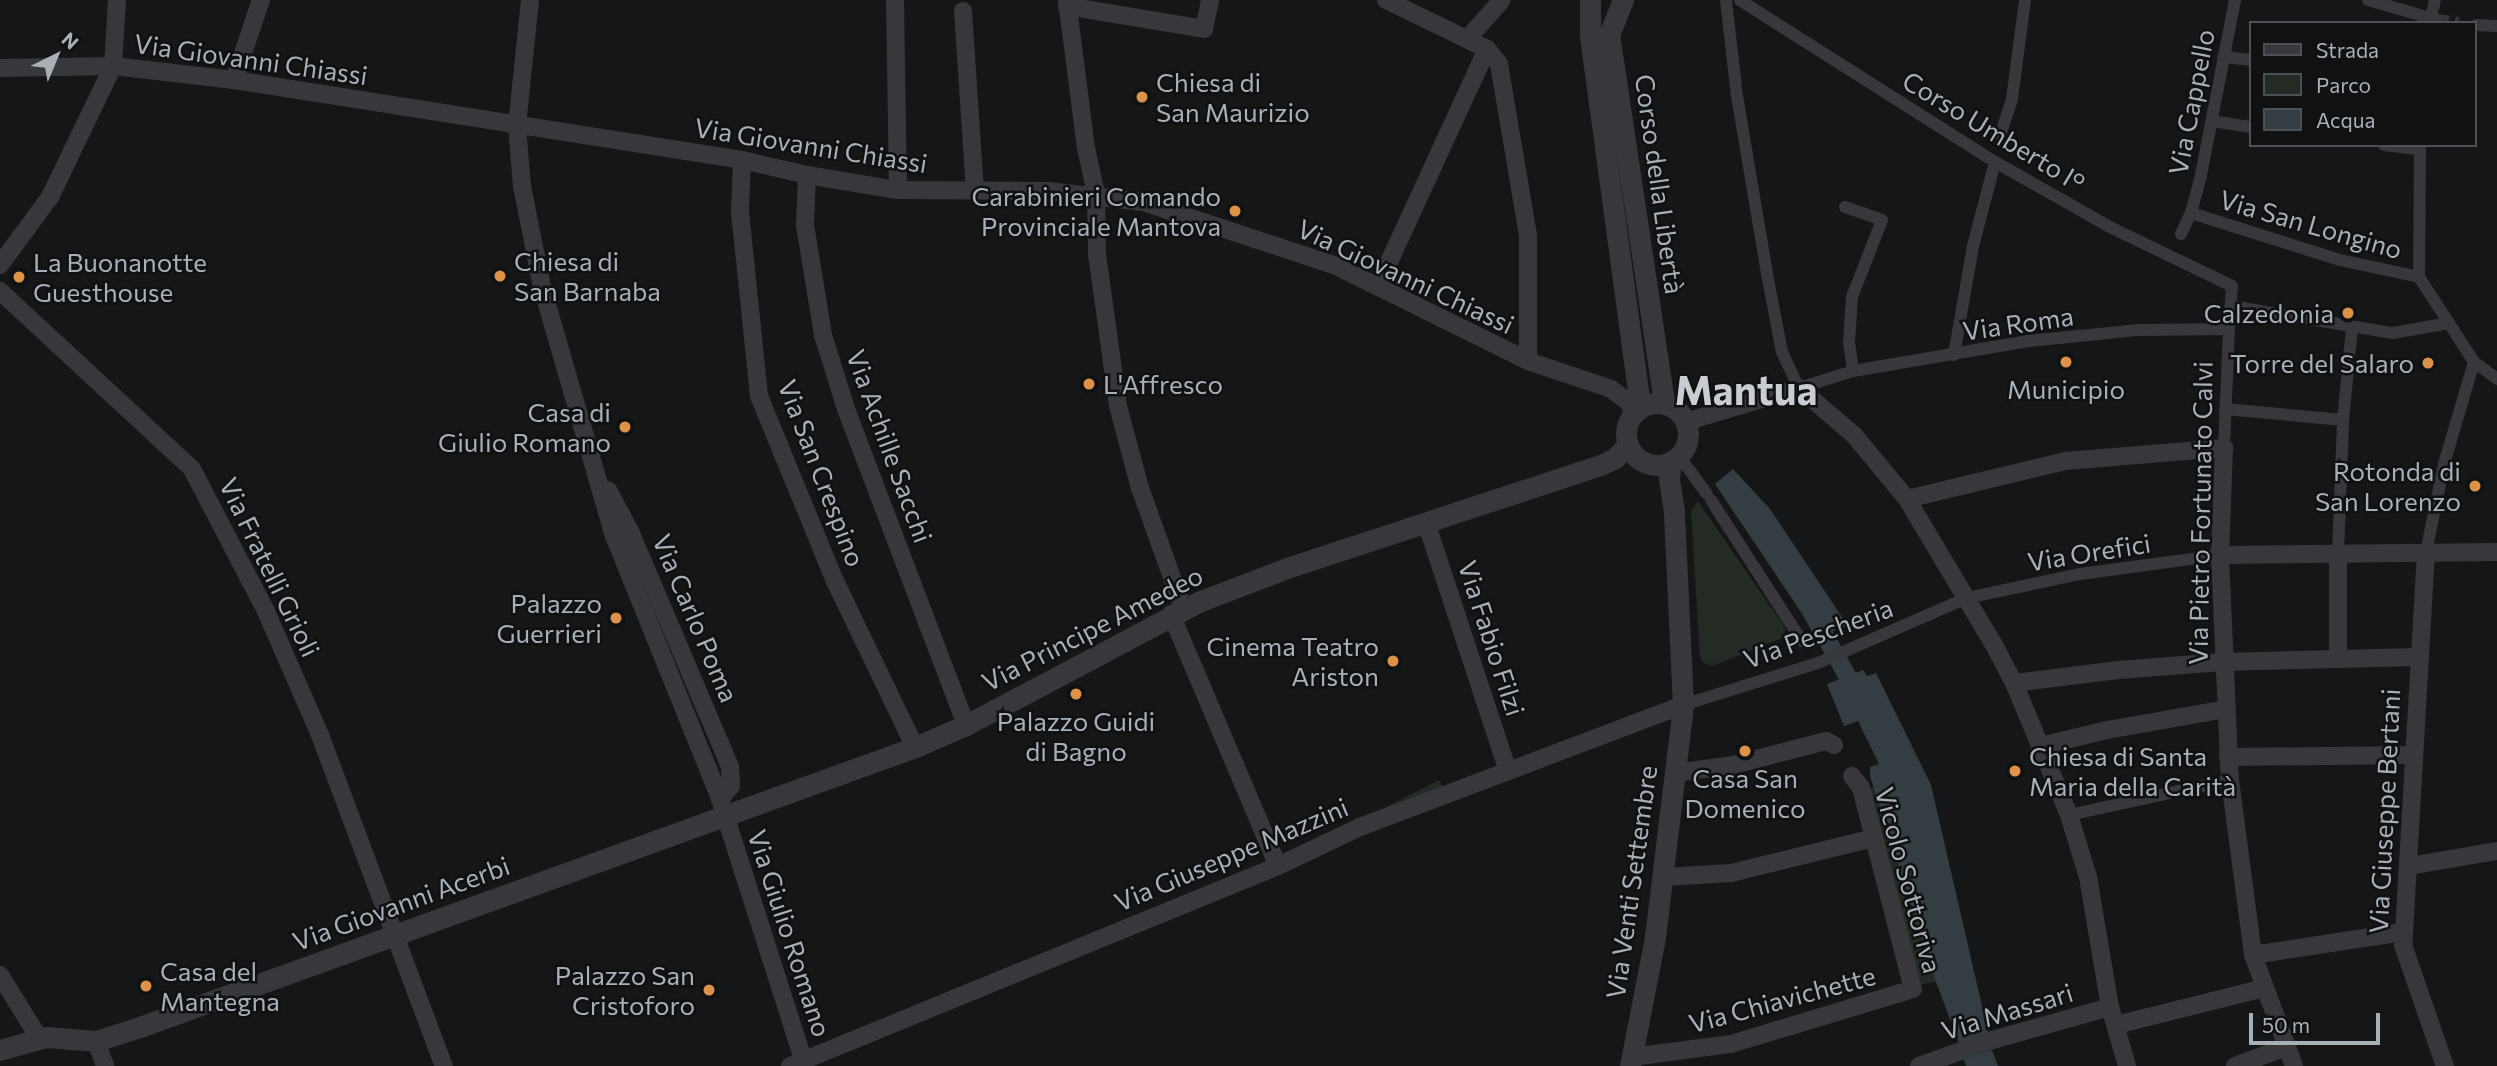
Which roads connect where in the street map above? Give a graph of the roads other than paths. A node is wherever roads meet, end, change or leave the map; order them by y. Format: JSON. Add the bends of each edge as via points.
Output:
{"nodes":[{"id":1,"x":117,"y":0,"type":"edge"},
{"id":2,"x":261,"y":0,"type":"edge"},
{"id":3,"x":530,"y":0,"type":"edge"},
{"id":4,"x":895,"y":0,"type":"edge"},
{"id":5,"x":1210,"y":0,"type":"edge"},
{"id":6,"x":1386,"y":0,"type":"edge"},
{"id":7,"x":1726,"y":0,"type":"edge"},
{"id":8,"x":1740,"y":0,"type":"edge"},
{"id":9,"x":2025,"y":0,"type":"edge"},
{"id":10,"x":2235,"y":0,"type":"edge"},
{"id":11,"x":2368,"y":0,"type":"edge"},
{"id":12,"x":2435,"y":0,"type":"edge"},
{"id":13,"x":1501,"y":1,"type":"edge"},
{"id":14,"x":1067,"y":3,"type":"edge"},
{"id":15,"x":1599,"y":11,"type":"edge"},
{"id":16,"x":963,"y":12,"type":"dead end"},
{"id":17,"x":2433,"y":20,"type":"edge"},
{"id":18,"x":2476,"y":25,"type":"edge"},
{"id":19,"x":2497,"y":26,"type":"edge"},
{"id":20,"x":1468,"y":38,"type":"junction"},
{"id":21,"x":1487,"y":49,"type":"junction"},
{"id":22,"x":2223,"y":57,"type":"junction"},
{"id":23,"x":2248,"y":60,"type":"edge"},
{"id":24,"x":113,"y":66,"type":"junction"},
{"id":25,"x":0,"y":68,"type":"edge"},
{"id":26,"x":234,"y":80,"type":"junction"},
{"id":27,"x":2211,"y":121,"type":"junction"},
{"id":28,"x":517,"y":126,"type":"junction"},
{"id":29,"x":2248,"y":127,"type":"edge"},
{"id":30,"x":2000,"y":136,"type":"dead end"},
{"id":31,"x":2419,"y":147,"type":"edge"},
{"id":32,"x":742,"y":160,"type":"junction"},
{"id":33,"x":1995,"y":162,"type":"junction"},
{"id":34,"x":807,"y":175,"type":"junction"},
{"id":35,"x":898,"y":190,"type":"junction"},
{"id":36,"x":975,"y":191,"type":"junction"},
{"id":37,"x":1096,"y":194,"type":"junction"},
{"id":38,"x":1845,"y":207,"type":"dead end"},
{"id":39,"x":2191,"y":213,"type":"junction"},
{"id":40,"x":2180,"y":234,"type":"dead end"},
{"id":41,"x":0,"y":265,"type":"edge"},
{"id":42,"x":2419,"y":277,"type":"junction"},
{"id":43,"x":1378,"y":286,"type":"junction"},
{"id":44,"x":2232,"y":286,"type":"joint"},
{"id":45,"x":0,"y":290,"type":"edge"},
{"id":46,"x":2231,"y":306,"type":"junction"},
{"id":47,"x":2449,"y":323,"type":"junction"},
{"id":48,"x":2352,"y":328,"type":"junction"},
{"id":49,"x":2225,"y":329,"type":"junction"},
{"id":50,"x":1954,"y":355,"type":"junction"},
{"id":51,"x":1528,"y":361,"type":"junction"},
{"id":52,"x":2474,"y":362,"type":"junction"},
{"id":53,"x":1853,"y":371,"type":"junction"},
{"id":54,"x":2497,"y":379,"type":"edge"},
{"id":55,"x":1799,"y":388,"type":"junction"},
{"id":56,"x":1664,"y":404,"type":"junction"},
{"id":57,"x":2225,"y":409,"type":"junction"},
{"id":58,"x":1635,"y":412,"type":"junction"},
{"id":59,"x":2343,"y":420,"type":"junction"},
{"id":60,"x":1685,"y":422,"type":"junction"},
{"id":61,"x":1628,"y":445,"type":"junction"},
{"id":62,"x":2224,"y":448,"type":"junction"},
{"id":63,"x":1675,"y":459,"type":"junction"},
{"id":64,"x":1906,"y":499,"type":"junction"},
{"id":65,"x":1426,"y":522,"type":"junction"},
{"id":66,"x":2426,"y":552,"type":"junction"},
{"id":67,"x":2497,"y":552,"type":"edge"},
{"id":68,"x":2338,"y":553,"type":"junction"},
{"id":69,"x":2220,"y":555,"type":"junction"},
{"id":70,"x":1966,"y":598,"type":"junction"},
{"id":71,"x":1177,"y":611,"type":"junction"},
{"id":72,"x":1802,"y":641,"type":"dead end"},
{"id":73,"x":2338,"y":657,"type":"junction"},
{"id":74,"x":2418,"y":657,"type":"junction"},
{"id":75,"x":2223,"y":662,"type":"junction"},
{"id":76,"x":2014,"y":684,"type":"junction"},
{"id":77,"x":1683,"y":705,"type":"junction"},
{"id":78,"x":2226,"y":709,"type":"junction"},
{"id":79,"x":966,"y":725,"type":"junction"},
{"id":80,"x":1833,"y":745,"type":"dead end"},
{"id":81,"x":2040,"y":746,"type":"junction"},
{"id":82,"x":915,"y":747,"type":"junction"},
{"id":83,"x":2414,"y":755,"type":"junction"},
{"id":84,"x":2228,"y":757,"type":"junction"},
{"id":85,"x":1508,"y":771,"type":"junction"},
{"id":86,"x":1675,"y":773,"type":"junction"},
{"id":87,"x":1852,"y":776,"type":"dead end"},
{"id":88,"x":2230,"y":780,"type":"junction"},
{"id":89,"x":723,"y":808,"type":"junction"},
{"id":90,"x":2069,"y":815,"type":"junction"},
{"id":91,"x":1874,"y":838,"type":"junction"},
{"id":92,"x":2497,"y":851,"type":"edge"},
{"id":93,"x":1278,"y":866,"type":"junction"},
{"id":94,"x":2409,"y":866,"type":"junction"},
{"id":95,"x":1663,"y":877,"type":"junction"},
{"id":96,"x":2403,"y":932,"type":"junction"},
{"id":97,"x":395,"y":933,"type":"junction"},
{"id":98,"x":2253,"y":955,"type":"junction"},
{"id":99,"x":0,"y":975,"type":"edge"},
{"id":100,"x":2264,"y":988,"type":"junction"},
{"id":101,"x":1903,"y":993,"type":"joint"},
{"id":102,"x":2110,"y":1007,"type":"junction"},
{"id":103,"x":2116,"y":1025,"type":"junction"},
{"id":104,"x":38,"y":1038,"type":"junction"},
{"id":105,"x":96,"y":1041,"type":"junction"},
{"id":106,"x":2286,"y":1047,"type":"junction"},
{"id":107,"x":0,"y":1051,"type":"edge"},
{"id":108,"x":1631,"y":1062,"type":"edge"},
{"id":109,"x":800,"y":1064,"type":"edge"},
{"id":110,"x":105,"y":1066,"type":"edge"},
{"id":111,"x":444,"y":1066,"type":"edge"},
{"id":112,"x":1919,"y":1066,"type":"edge"},
{"id":113,"x":2127,"y":1066,"type":"edge"},
{"id":114,"x":2235,"y":1066,"type":"edge"},
{"id":115,"x":2294,"y":1066,"type":"edge"},
{"id":116,"x":2445,"y":1066,"type":"edge"}],
"edges":[{"from":1,"to":24,"type":"street"},
{"from":2,"to":26,"type":"street"},
{"from":3,"to":28,"type":"street","name":"Via Carlo Poma"},
{"from":4,"to":35,"type":"street"},
{"from":5,"to":14,"type":"street","via":[[1204,29]]},
{"from":6,"to":20,"type":"street"},
{"from":7,"to":55,"type":"street","via":[[1737,96],[1784,357]]},
{"from":8,"to":33,"type":"street","name":"Corso Umberto I°"},
{"from":9,"to":30,"type":"street","via":[[2012,99]]},
{"from":10,"to":22,"type":"street","name":"Via Cappello"},
{"from":11,"to":17,"type":"street"},
{"from":12,"to":17,"type":"street"},
{"from":13,"to":20,"type":"street"},
{"from":14,"to":37,"type":"street"},
{"from":15,"to":56,"type":"street","name":"Corso della Libertà"},
{"from":15,"to":58,"type":"street","name":"Corso della Libertà","via":[[1639,397]]},
{"from":16,"to":36,"type":"street"},
{"from":18,"to":19,"type":"street"},
{"from":20,"to":21,"type":"street"},
{"from":21,"to":43,"type":"street"},
{"from":21,"to":51,"type":"street","via":[[1499,64],[1528,236]]},
{"from":22,"to":23,"type":"street"},
{"from":22,"to":27,"type":"street","name":"Via Cappello"},
{"from":24,"to":25,"type":"street","name":"Via Giovanni Chiassi"},
{"from":24,"to":26,"type":"street","name":"Via Giovanni Chiassi"},
{"from":24,"to":41,"type":"street","via":[[50,197]]},
{"from":26,"to":28,"type":"street","name":"Via Giovanni Chiassi"},
{"from":27,"to":29,"type":"street"},
{"from":27,"to":39,"type":"street","name":"Via Cappello"},
{"from":28,"to":32,"type":"street","name":"Via Giovanni Chiassi"},
{"from":28,"to":89,"type":"street","name":"Via Carlo Poma","via":[[522,186],[542,287],[591,460],[614,536]]},
{"from":31,"to":42,"type":"street"},
{"from":32,"to":34,"type":"street","name":"Via Giovanni Chiassi"},
{"from":32,"to":82,"type":"street","name":"Via San Crespino","via":[[740,212],[759,396],[834,579]]},
{"from":33,"to":44,"type":"street","name":"Corso Umberto I°","via":[[2110,227]]},
{"from":33,"to":50,"type":"street","via":[[1973,246]]},
{"from":34,"to":35,"type":"street","name":"Via Giovanni Chiassi"},
{"from":34,"to":79,"type":"street","name":"Via Achille Sacchi","via":[[805,225],[823,335],[846,408]]},
{"from":35,"to":36,"type":"street","name":"Via Giovanni Chiassi"},
{"from":36,"to":37,"type":"street","name":"Via Giovanni Chiassi"},
{"from":37,"to":43,"type":"street","name":"Via Giovanni Chiassi","via":[[1143,202],[1273,244]]},
{"from":37,"to":71,"type":"street","via":[[1097,254],[1118,407]]},
{"from":38,"to":53,"type":"street","via":[[1882,220],[1852,297],[1849,342]]},
{"from":39,"to":40,"type":"street","name":"Via Cappello"},
{"from":39,"to":42,"type":"street","name":"Via San Longino","via":[[2340,260]]},
{"from":42,"to":47,"type":"street"},
{"from":43,"to":51,"type":"street","name":"Via Giovanni Chiassi"},
{"from":44,"to":46,"type":"street","name":"Via Pietro Fortunato Calvi"},
{"from":45,"to":97,"type":"street","name":"Via Fratelli Grioli","via":[[192,468],[270,622],[320,735]]},
{"from":46,"to":48,"type":"street"},
{"from":46,"to":49,"type":"street","name":"Via Pietro Fortunato Calvi"},
{"from":47,"to":48,"type":"street","via":[[2403,332]]},
{"from":47,"to":52,"type":"street"},
{"from":48,"to":59,"type":"street"},
{"from":49,"to":50,"type":"street","name":"Via Roma","via":[[2138,330],[2028,341]]},
{"from":49,"to":57,"type":"street","name":"Via Pietro Fortunato Calvi"},
{"from":50,"to":53,"type":"street","name":"Via Roma"},
{"from":51,"to":58,"type":"street","name":"Via Giovanni Chiassi","via":[[1597,382],[1623,397]]},
{"from":52,"to":54,"type":"street"},
{"from":52,"to":66,"type":"street","via":[[2439,485]]},
{"from":53,"to":55,"type":"street","name":"Via Roma"},
{"from":55,"to":60,"type":"street"},
{"from":55,"to":64,"type":"street","via":[[1854,435]]},
{"from":56,"to":58,"type":"street","via":[[1650,404]]},
{"from":56,"to":60,"type":"street","via":[[1678,411]]},
{"from":57,"to":59,"type":"street"},
{"from":57,"to":62,"type":"street","name":"Via Pietro Fortunato Calvi"},
{"from":58,"to":61,"type":"street","via":[[1626,430]]},
{"from":59,"to":68,"type":"street"},
{"from":60,"to":63,"type":"street","via":[[1688,440]]},
{"from":61,"to":63,"type":"street","via":[[1647,464]]},
{"from":61,"to":65,"type":"street","name":"Via Principe Amedeo","via":[[1607,462]]},
{"from":62,"to":64,"type":"street","via":[[2065,461]]},
{"from":62,"to":69,"type":"street","name":"Via Pietro Fortunato Calvi"},
{"from":63,"to":72,"type":"street","via":[[1709,497]]},
{"from":63,"to":77,"type":"street","name":"Via Venti Settembre","via":[[1669,478]]},
{"from":64,"to":70,"type":"street"},
{"from":65,"to":71,"type":"street","name":"Via Principe Amedeo"},
{"from":65,"to":85,"type":"street","name":"Via Fabio Filzi"},
{"from":66,"to":67,"type":"street"},
{"from":66,"to":68,"type":"street"},
{"from":66,"to":74,"type":"street","name":"Via Giuseppe Bertani"},
{"from":68,"to":69,"type":"street"},
{"from":68,"to":73,"type":"street"},
{"from":69,"to":70,"type":"street","name":"Via Orefici","via":[[2080,574]]},
{"from":69,"to":75,"type":"street","name":"Via Pietro Fortunato Calvi"},
{"from":70,"to":76,"type":"street"},
{"from":70,"to":77,"type":"street","name":"Via Pescheria","via":[[1818,663]]},
{"from":71,"to":79,"type":"street","name":"Via Principe Amedeo"},
{"from":71,"to":93,"type":"street"},
{"from":73,"to":74,"type":"street"},
{"from":73,"to":75,"type":"street"},
{"from":74,"to":83,"type":"street","name":"Via Giuseppe Bertani"},
{"from":75,"to":76,"type":"street"},
{"from":75,"to":78,"type":"street","name":"Via Pietro Fortunato Calvi"},
{"from":76,"to":81,"type":"street"},
{"from":77,"to":85,"type":"street","name":"Via Giuseppe Mazzini"},
{"from":77,"to":86,"type":"street","name":"Via Venti Settembre"},
{"from":78,"to":81,"type":"street"},
{"from":78,"to":84,"type":"street","name":"Via Pietro Fortunato Calvi"},
{"from":79,"to":82,"type":"street","name":"Via Principe Amedeo"},
{"from":80,"to":86,"type":"street","via":[[1826,741],[1733,765]]},
{"from":81,"to":90,"type":"street"},
{"from":82,"to":89,"type":"street","name":"Via Principe Amedeo"},
{"from":83,"to":84,"type":"street"},
{"from":83,"to":94,"type":"street","name":"Via Giuseppe Bertani"},
{"from":84,"to":88,"type":"street","name":"Via Pietro Fortunato Calvi"},
{"from":85,"to":93,"type":"street","name":"Via Giuseppe Mazzini","via":[[1360,827]]},
{"from":86,"to":95,"type":"street","name":"Via Venti Settembre"},
{"from":87,"to":91,"type":"street","name":"Vicolo Sottoriva","via":[[1861,788]]},
{"from":88,"to":90,"type":"street"},
{"from":88,"to":98,"type":"street","name":"Via Pietro Fortunato Calvi"},
{"from":89,"to":97,"type":"street","name":"Via Giovanni Acerbi"},
{"from":89,"to":109,"type":"street","name":"Via Giulio Romano"},
{"from":90,"to":102,"type":"street","via":[[2088,877]]},
{"from":91,"to":95,"type":"street","via":[[1731,873]]},
{"from":91,"to":101,"type":"street","name":"Vicolo Sottoriva","via":[[1913,989]]},
{"from":92,"to":94,"type":"street"},
{"from":93,"to":109,"type":"street","name":"Via Giuseppe Mazzini"},
{"from":94,"to":96,"type":"street","name":"Via Giuseppe Bertani"},
{"from":95,"to":108,"type":"street","name":"Via Venti Settembre"},
{"from":96,"to":98,"type":"street"},
{"from":96,"to":116,"type":"street","name":"Via Giuseppe Bertani","via":[[2406,958]]},
{"from":97,"to":105,"type":"street","name":"Via Giovanni Acerbi"},
{"from":97,"to":111,"type":"street","name":"Via Fratelli Grioli"},
{"from":98,"to":100,"type":"street","name":"Via Pietro Fortunato Calvi"},
{"from":99,"to":104,"type":"street"},
{"from":100,"to":103,"type":"street"},
{"from":100,"to":106,"type":"street","name":"Via Pietro Fortunato Calvi"},
{"from":101,"to":108,"type":"street","name":"Via Chiavichette","via":[[1731,1044]]},
{"from":102,"to":103,"type":"street"},
{"from":102,"to":112,"type":"street","name":"Via Massari"},
{"from":103,"to":113,"type":"street"},
{"from":104,"to":105,"type":"street"},
{"from":104,"to":107,"type":"street"},
{"from":105,"to":110,"type":"street"},
{"from":106,"to":114,"type":"street"},
{"from":106,"to":115,"type":"street","name":"Via Pietro Fortunato Calvi"}]}
